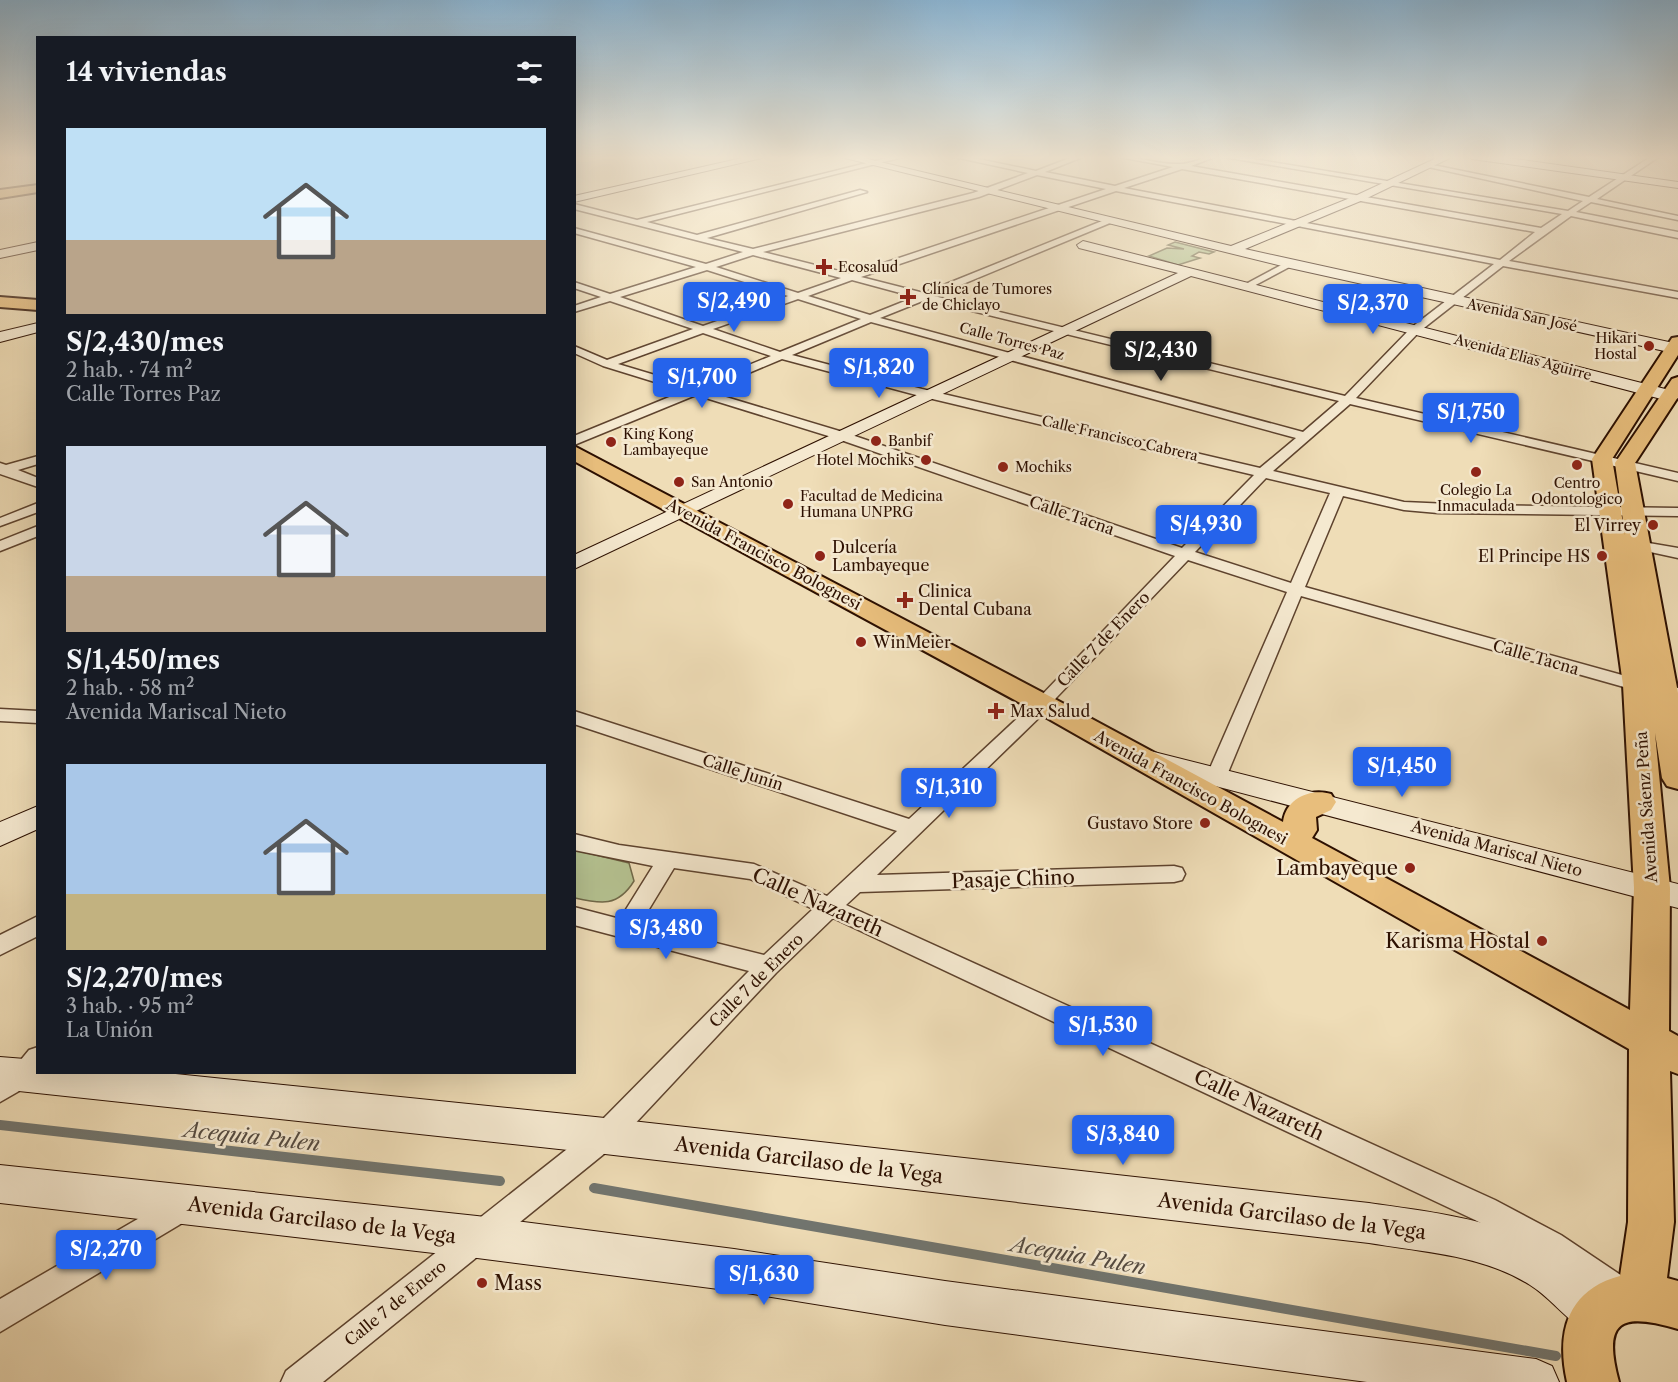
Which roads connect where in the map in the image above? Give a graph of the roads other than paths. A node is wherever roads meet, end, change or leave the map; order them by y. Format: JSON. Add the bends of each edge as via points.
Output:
{"nodes":[{"id":1,"x":630,"y":220,"type":"edge"},
{"id":2,"x":642,"y":220,"type":"edge"},
{"id":3,"x":759,"y":220,"type":"edge"},
{"id":4,"x":873,"y":220,"type":"edge"},
{"id":5,"x":1018,"y":220,"type":"edge"},
{"id":6,"x":1273,"y":220,"type":"edge"},
{"id":7,"x":1307,"y":220,"type":"edge"},
{"id":8,"x":1484,"y":220,"type":"edge"},
{"id":9,"x":1557,"y":220,"type":"edge"},
{"id":10,"x":1605,"y":220,"type":"edge"},
{"id":11,"x":1107,"y":221,"type":"joint"},
{"id":12,"x":636,"y":222,"type":"junction"},
{"id":13,"x":1296,"y":225,"type":"junction"},
{"id":14,"x":1129,"y":226,"type":"junction"},
{"id":15,"x":576,"y":230,"type":"edge"},
{"id":16,"x":1542,"y":231,"type":"junction"},
{"id":17,"x":590,"y":234,"type":"junction"},
{"id":18,"x":1678,"y":235,"type":"edge"},
{"id":19,"x":695,"y":238,"type":"junction"},
{"id":20,"x":1060,"y":240,"type":"junction"},
{"id":21,"x":36,"y":241,"type":"edge"},
{"id":22,"x":1083,"y":245,"type":"junction"},
{"id":23,"x":36,"y":246,"type":"edge"},
{"id":24,"x":0,"y":249,"type":"edge"},
{"id":25,"x":1232,"y":250,"type":"junction"},
{"id":26,"x":753,"y":252,"type":"junction"},
{"id":27,"x":0,"y":254,"type":"edge"},
{"id":28,"x":1500,"y":262,"type":"junction"},
{"id":29,"x":1290,"y":264,"type":"junction"},
{"id":30,"x":710,"y":268,"type":"junction"},
{"id":31,"x":1190,"y":272,"type":"junction"},
{"id":32,"x":853,"y":278,"type":"junction"},
{"id":33,"x":576,"y":286,"type":"edge"},
{"id":34,"x":1247,"y":286,"type":"junction"},
{"id":35,"x":799,"y":295,"type":"junction"},
{"id":36,"x":1678,"y":296,"type":"edge"},
{"id":37,"x":615,"y":297,"type":"junction"},
{"id":38,"x":927,"y":297,"type":"junction"},
{"id":39,"x":1451,"y":300,"type":"junction"},
{"id":40,"x":0,"y":302,"type":"edge"},
{"id":41,"x":0,"y":306,"type":"edge"},
{"id":42,"x":36,"y":306,"type":"edge"},
{"id":43,"x":576,"y":308,"type":"edge"},
{"id":44,"x":871,"y":319,"type":"junction"},
{"id":45,"x":36,"y":323,"type":"edge"},
{"id":46,"x":36,"y":328,"type":"edge"},
{"id":47,"x":703,"y":328,"type":"junction"},
{"id":48,"x":1416,"y":328,"type":"junction"},
{"id":49,"x":1067,"y":330,"type":"junction"},
{"id":50,"x":0,"y":332,"type":"edge"},
{"id":51,"x":0,"y":337,"type":"edge"},
{"id":52,"x":1677,"y":346,"type":"edge"},
{"id":53,"x":576,"y":350,"type":"edge"},
{"id":54,"x":778,"y":355,"type":"junction"},
{"id":55,"x":1011,"y":356,"type":"junction"},
{"id":56,"x":607,"y":364,"type":"junction"},
{"id":57,"x":1647,"y":390,"type":"junction"},
{"id":58,"x":695,"y":391,"type":"junction"},
{"id":59,"x":1676,"y":392,"type":"edge"},
{"id":60,"x":930,"y":394,"type":"junction"},
{"id":61,"x":1348,"y":400,"type":"junction"},
{"id":62,"x":842,"y":436,"type":"junction"},
{"id":63,"x":1304,"y":436,"type":"junction"},
{"id":64,"x":576,"y":443,"type":"edge"},
{"id":65,"x":576,"y":444,"type":"edge"},
{"id":66,"x":36,"y":460,"type":"edge"},
{"id":67,"x":1613,"y":461,"type":"junction"},
{"id":68,"x":1678,"y":465,"type":"edge"},
{"id":69,"x":2,"y":469,"type":"edge"},
{"id":70,"x":1264,"y":472,"type":"junction"},
{"id":71,"x":1678,"y":477,"type":"edge"},
{"id":72,"x":36,"y":482,"type":"edge"},
{"id":73,"x":1338,"y":491,"type":"junction"},
{"id":74,"x":691,"y":507,"type":"junction"},
{"id":75,"x":36,"y":508,"type":"edge"},
{"id":76,"x":1620,"y":510,"type":"junction"},
{"id":77,"x":1678,"y":512,"type":"edge"},
{"id":78,"x":1,"y":521,"type":"edge"},
{"id":79,"x":34,"y":532,"type":"edge"},
{"id":80,"x":2,"y":544,"type":"edge"},
{"id":81,"x":1637,"y":545,"type":"junction"},
{"id":82,"x":1678,"y":553,"type":"edge"},
{"id":83,"x":1185,"y":554,"type":"junction"},
{"id":84,"x":576,"y":562,"type":"edge"},
{"id":85,"x":1294,"y":590,"type":"junction"},
{"id":86,"x":1659,"y":690,"type":"edge"},
{"id":87,"x":1046,"y":699,"type":"junction"},
{"id":88,"x":0,"y":715,"type":"edge"},
{"id":89,"x":36,"y":717,"type":"edge"},
{"id":90,"x":576,"y":718,"type":"edge"},
{"id":91,"x":1140,"y":758,"type":"junction"},
{"id":92,"x":1180,"y":766,"type":"junction"},
{"id":93,"x":1216,"y":775,"type":"junction"},
{"id":94,"x":1678,"y":778,"type":"edge"},
{"id":95,"x":1320,"y":802,"type":"junction"},
{"id":96,"x":36,"y":817,"type":"edge"},
{"id":97,"x":912,"y":828,"type":"junction"},
{"id":98,"x":1299,"y":830,"type":"junction"},
{"id":99,"x":0,"y":835,"type":"edge"},
{"id":100,"x":576,"y":843,"type":"edge"},
{"id":101,"x":668,"y":860,"type":"junction"},
{"id":102,"x":1174,"y":874,"type":"dead end"},
{"id":103,"x":852,"y":884,"type":"junction"},
{"id":104,"x":1665,"y":892,"type":"edge"},
{"id":105,"x":829,"y":906,"type":"junction"},
{"id":106,"x":576,"y":916,"type":"edge"},
{"id":107,"x":36,"y":926,"type":"edge"},
{"id":108,"x":626,"y":928,"type":"junction"},
{"id":109,"x":0,"y":946,"type":"edge"},
{"id":110,"x":768,"y":966,"type":"junction"},
{"id":111,"x":1664,"y":1037,"type":"edge"},
{"id":112,"x":15,"y":1074,"type":"edge"},
{"id":113,"x":605,"y":1136,"type":"junction"},
{"id":114,"x":0,"y":1185,"type":"edge"},
{"id":115,"x":187,"y":1204,"type":"junction"},
{"id":116,"x":477,"y":1238,"type":"junction"},
{"id":117,"x":1635,"y":1303,"type":"edge"},
{"id":118,"x":0,"y":1316,"type":"edge"},
{"id":119,"x":297,"y":1382,"type":"edge"},
{"id":120,"x":1536,"y":1382,"type":"edge"},
{"id":121,"x":1593,"y":1382,"type":"edge"}],
"edges":[{"from":1,"to":12,"type":"street"},
{"from":2,"to":12,"type":"street"},
{"from":3,"to":19,"type":"street"},
{"from":4,"to":26,"type":"street"},
{"from":5,"to":32,"type":"street"},
{"from":6,"to":13,"type":"street"},
{"from":7,"to":13,"type":"main road"},
{"from":8,"to":16,"type":"street"},
{"from":9,"to":16,"type":"street","name":"Calle 7 de Enero"},
{"from":10,"to":18,"type":"street"},
{"from":11,"to":14,"type":"main road","name":"Avenida San José"},
{"from":11,"to":20,"type":"street"},
{"from":12,"to":17,"type":"street"},
{"from":12,"to":19,"type":"street"},
{"from":13,"to":25,"type":"main road"},
{"from":13,"to":28,"type":"street"},
{"from":14,"to":22,"type":"main road"},
{"from":14,"to":25,"type":"main road","name":"Avenida San José"},
{"from":15,"to":17,"type":"street","name":"Calle Torres Paz"},
{"from":16,"to":28,"type":"street","name":"Calle 7 de Enero"},
{"from":17,"to":30,"type":"street","name":"Calle Torres Paz"},
{"from":19,"to":26,"type":"street"},
{"from":20,"to":22,"type":"street","name":"Avenida Elias Aguirre"},
{"from":20,"to":38,"type":"street"},
{"from":21,"to":24,"type":"main road"},
{"from":22,"to":31,"type":"main road","name":"Avenida Elias Aguirre"},
{"from":23,"to":27,"type":"main road"},
{"from":25,"to":29,"type":"main road","name":"Avenida San José"},
{"from":26,"to":30,"type":"street"},
{"from":26,"to":32,"type":"street"},
{"from":28,"to":36,"type":"street"},
{"from":28,"to":39,"type":"street","name":"Calle 7 de Enero"},
{"from":29,"to":34,"type":"street"},
{"from":29,"to":39,"type":"main road","name":"Avenida San José"},
{"from":30,"to":35,"type":"street","name":"Calle Torres Paz"},
{"from":30,"to":37,"type":"street"},
{"from":31,"to":34,"type":"main road","name":"Avenida Elias Aguirre"},
{"from":31,"to":49,"type":"main road"},
{"from":32,"to":35,"type":"street"},
{"from":32,"to":38,"type":"street"},
{"from":33,"to":37,"type":"street","name":"Calle Francisco Cabrera"},
{"from":34,"to":48,"type":"main road","name":"Avenida Elias Aguirre"},
{"from":35,"to":44,"type":"street","name":"Calle Torres Paz"},
{"from":35,"to":47,"type":"street"},
{"from":37,"to":43,"type":"street"},
{"from":37,"to":47,"type":"street","name":"Calle Francisco Cabrera"},
{"from":38,"to":44,"type":"street"},
{"from":38,"to":49,"type":"street"},
{"from":39,"to":48,"type":"street","name":"Calle 7 de Enero"},
{"from":39,"to":52,"type":"main road","name":"Avenida San José"},
{"from":40,"to":42,"type":"main road"},
{"from":41,"to":42,"type":"main road"},
{"from":44,"to":54,"type":"street"},
{"from":44,"to":55,"type":"street","name":"Calle Torres Paz"},
{"from":45,"to":50,"type":"main road"},
{"from":46,"to":51,"type":"main road"},
{"from":47,"to":54,"type":"street","name":"Calle Francisco Cabrera"},
{"from":47,"to":56,"type":"street"},
{"from":48,"to":57,"type":"main road","name":"Avenida Elias Aguirre"},
{"from":48,"to":61,"type":"street","name":"Calle 7 de Enero"},
{"from":49,"to":55,"type":"main road"},
{"from":49,"to":61,"type":"street"},
{"from":52,"to":57,"type":"main road"},
{"from":53,"to":56,"type":"street","name":"Calle Tacna"},
{"from":54,"to":58,"type":"street"},
{"from":54,"to":60,"type":"street","name":"Calle Francisco Cabrera"},
{"from":55,"to":60,"type":"main road"},
{"from":55,"to":63,"type":"street","name":"Calle Torres Paz"},
{"from":56,"to":58,"type":"street","name":"Calle Tacna"},
{"from":57,"to":59,"type":"main road","name":"Avenida Elias Aguirre"},
{"from":57,"to":67,"type":"main road"},
{"from":58,"to":62,"type":"street","name":"Calle Tacna"},
{"from":58,"to":64,"type":"street"},
{"from":59,"to":67,"type":"main road"},
{"from":60,"to":62,"type":"main road"},
{"from":60,"to":70,"type":"street","name":"Calle Francisco Cabrera"},
{"from":61,"to":63,"type":"street","name":"Calle 7 de Enero"},
{"from":61,"to":67,"type":"street"},
{"from":62,"to":74,"type":"main road"},
{"from":62,"to":83,"type":"street","name":"Calle Tacna"},
{"from":63,"to":70,"type":"street","name":"Calle 7 de Enero"},
{"from":65,"to":74,"type":"main road","name":"Avenida Francisco Bolognesi"},
{"from":66,"to":69,"type":"street"},
{"from":67,"to":68,"type":"street"},
{"from":67,"to":71,"type":"street"},
{"from":67,"to":76,"type":"main road","name":"Avenida Sáenz Peña"},
{"from":69,"to":72,"type":"street"},
{"from":70,"to":73,"type":"street","name":"Calle Francisco Cabrera"},
{"from":70,"to":83,"type":"street","name":"Calle 7 de Enero"},
{"from":73,"to":76,"type":"street","name":"Calle Francisco Cabrera","via":[[1437,509]]},
{"from":73,"to":85,"type":"street"},
{"from":74,"to":84,"type":"main road"},
{"from":74,"to":87,"type":"main road","name":"Avenida Francisco Bolognesi"},
{"from":75,"to":78,"type":"street"},
{"from":76,"to":77,"type":"street","name":"Calle Francisco Cabrera"},
{"from":76,"to":81,"type":"main road","name":"Avenida Sáenz Peña"},
{"from":76,"to":86,"type":"main road","name":"Avenida Sáenz Peña"},
{"from":78,"to":79,"type":"street"},
{"from":79,"to":80,"type":"street"},
{"from":81,"to":82,"type":"street"},
{"from":81,"to":86,"type":"main road","name":"Avenida Sáenz Peña"},
{"from":83,"to":85,"type":"street","name":"Calle Tacna"},
{"from":83,"to":87,"type":"street","name":"Calle 7 de Enero"},
{"from":85,"to":86,"type":"street","name":"Calle Tacna"},
{"from":85,"to":93,"type":"street"},
{"from":86,"to":94,"type":"main road","name":"Avenida Sáenz Peña"},
{"from":86,"to":104,"type":"main road","name":"Avenida Sáenz Peña"},
{"from":87,"to":91,"type":"main road","name":"Avenida Francisco Bolognesi"},
{"from":87,"to":92,"type":"main road","name":"Avenida Francisco Bolognesi"},
{"from":87,"to":97,"type":"street","name":"Calle 7 de Enero"},
{"from":88,"to":89,"type":"street"},
{"from":90,"to":97,"type":"street","name":"Calle Junín"},
{"from":91,"to":92,"type":"main road","name":"Avenida Mariscal Nieto"},
{"from":91,"to":111,"type":"main road","name":"Avenida Francisco Bolognesi"},
{"from":92,"to":93,"type":"main road","name":"Avenida Mariscal Nieto"},
{"from":92,"to":98,"type":"main road","name":"Avenida Francisco Bolognesi"},
{"from":93,"to":95,"type":"main road","name":"Avenida Mariscal Nieto"},
{"from":95,"to":98,"type":"main road","via":[[1300,811]]},
{"from":95,"to":104,"type":"main road","name":"Avenida Mariscal Nieto"},
{"from":96,"to":99,"type":"main road"},
{"from":97,"to":103,"type":"street","name":"Calle 7 de Enero"},
{"from":98,"to":111,"type":"main road","name":"Avenida Francisco Bolognesi"},
{"from":100,"to":101,"type":"street","name":"Calle Nazareth","via":[[623,855]]},
{"from":101,"to":105,"type":"street","name":"Calle Nazareth","via":[[754,872]]},
{"from":101,"to":108,"type":"street"},
{"from":102,"to":103,"type":"street","name":"Pasaje Chino"},
{"from":103,"to":105,"type":"street","name":"Calle 7 de Enero"},
{"from":104,"to":111,"type":"main road","name":"Avenida Sáenz Peña"},
{"from":105,"to":110,"type":"street","name":"Calle 7 de Enero"},
{"from":105,"to":117,"type":"street","name":"Calle Nazareth","via":[[1485,1210],[1551,1245]]},
{"from":106,"to":108,"type":"street"},
{"from":107,"to":109,"type":"street"},
{"from":108,"to":110,"type":"street"},
{"from":110,"to":113,"type":"street","name":"Calle 7 de Enero"},
{"from":111,"to":117,"type":"main road","name":"Avenida Sáenz Peña","via":[[1652,1222]]},
{"from":112,"to":113,"type":"main road","name":"Avenida Garcilaso de la Vega"},
{"from":113,"to":116,"type":"street","name":"Calle 7 de Enero"},
{"from":113,"to":117,"type":"main road","name":"Avenida Garcilaso de la Vega","via":[[1369,1223],[1467,1239],[1509,1251],[1548,1272]]},
{"from":114,"to":115,"type":"main road","name":"Avenida Garcilaso de la Vega"},
{"from":115,"to":116,"type":"main road","name":"Avenida Garcilaso de la Vega"},
{"from":115,"to":118,"type":"street"},
{"from":116,"to":119,"type":"street","name":"Calle 7 de Enero"},
{"from":116,"to":120,"type":"main road","name":"Avenida Garcilaso de la Vega"},
{"from":117,"to":121,"type":"main road","name":"Avenida Sáenz Peña","via":[[1586,1336],[1587,1365]]}]}
